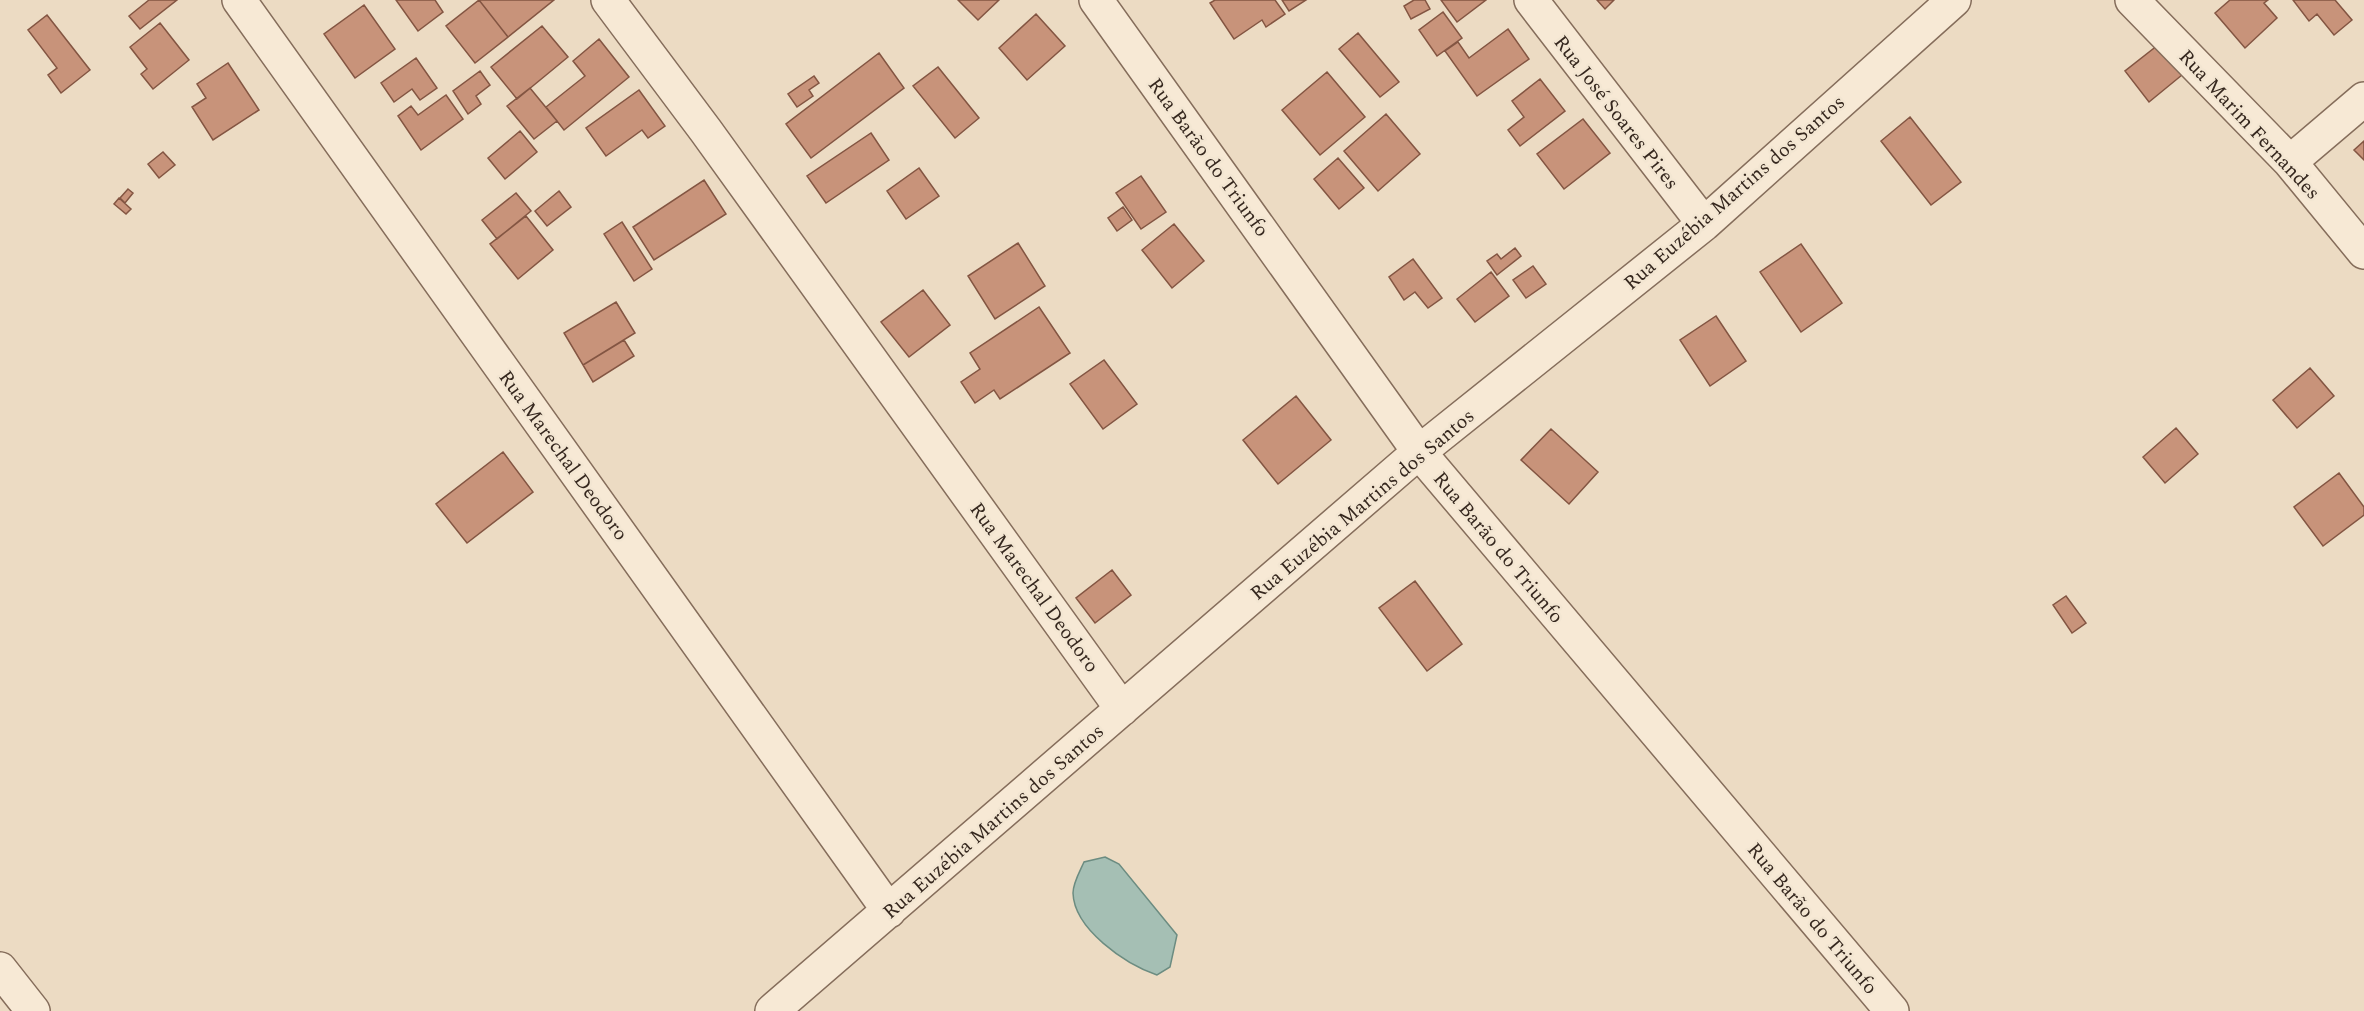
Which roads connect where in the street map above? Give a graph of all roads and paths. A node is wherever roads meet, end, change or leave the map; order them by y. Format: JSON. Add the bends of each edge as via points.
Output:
{"nodes":[{"id":1,"x":238,"y":0,"type":"edge"},
{"id":2,"x":608,"y":0,"type":"edge"},
{"id":3,"x":1096,"y":0,"type":"edge"},
{"id":4,"x":1531,"y":0,"type":"edge"},
{"id":5,"x":1954,"y":0,"type":"edge"},
{"id":6,"x":2132,"y":0,"type":"edge"},
{"id":7,"x":2364,"y":99,"type":"edge"},
{"id":8,"x":2290,"y":162,"type":"junction"},
{"id":9,"x":1704,"y":224,"type":"junction"},
{"id":10,"x":2364,"y":252,"type":"edge"},
{"id":11,"x":1419,"y":452,"type":"junction"},
{"id":12,"x":1122,"y":709,"type":"junction"},
{"id":13,"x":889,"y":911,"type":"junction"},
{"id":14,"x":0,"y":969,"type":"edge"},
{"id":15,"x":33,"y":1011,"type":"edge"},
{"id":16,"x":772,"y":1011,"type":"edge"},
{"id":17,"x":1892,"y":1011,"type":"edge"}],
"edges":[{"from":1,"to":13,"type":"street","name":"Rua Marechal Deodoro"},
{"from":2,"to":12,"type":"street","name":"Rua Marechal Deodoro"},
{"from":3,"to":11,"type":"street","name":"Rua Barão do Triunfo"},
{"from":4,"to":9,"type":"street","name":"Rua José Soares Pires"},
{"from":5,"to":9,"type":"street","name":"Rua Euzébia Martins dos Santos"},
{"from":6,"to":8,"type":"street","name":"Rua Marim Fernandes"},
{"from":7,"to":8,"type":"street"},
{"from":8,"to":10,"type":"street","name":"Rua Marim Fernandes"},
{"from":9,"to":11,"type":"street","name":"Rua Euzébia Martins dos Santos"},
{"from":11,"to":12,"type":"street","name":"Rua Euzébia Martins dos Santos"},
{"from":11,"to":17,"type":"street","name":"Rua Barão do Triunfo"},
{"from":12,"to":13,"type":"street","name":"Rua Euzébia Martins dos Santos"},
{"from":13,"to":16,"type":"street","name":"Rua Euzébia Martins dos Santos"},
{"from":14,"to":15,"type":"street"}]}
